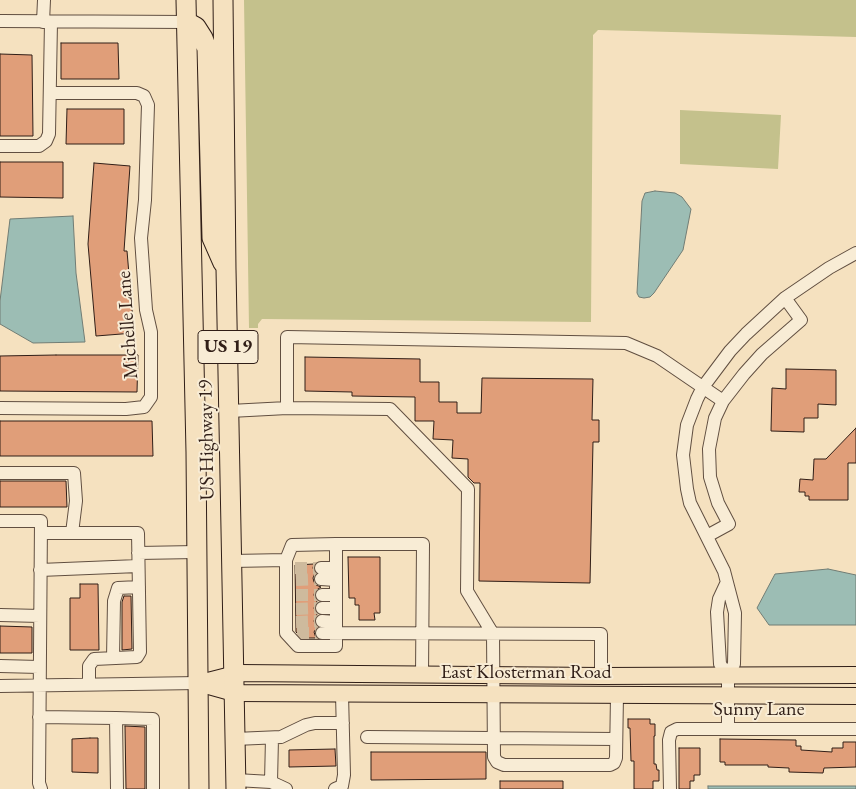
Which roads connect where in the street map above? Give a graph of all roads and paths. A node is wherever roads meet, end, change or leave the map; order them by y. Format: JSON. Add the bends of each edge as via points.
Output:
{"nodes":[{"id":1,"x":44,"y":0,"type":"edge"},
{"id":2,"x":186,"y":0,"type":"edge"},
{"id":3,"x":218,"y":3,"type":"edge"},
{"id":4,"x":0,"y":21,"type":"edge"},
{"id":5,"x":47,"y":22,"type":"junction"},
{"id":6,"x":187,"y":22,"type":"junction"},
{"id":7,"x":50,"y":93,"type":"junction"},
{"id":8,"x":0,"y":146,"type":"edge"},
{"id":9,"x":856,"y":253,"type":"edge"},
{"id":10,"x":226,"y":269,"type":"junction"},
{"id":11,"x":785,"y":298,"type":"junction"},
{"id":12,"x":703,"y":387,"type":"junction"},
{"id":13,"x":723,"y":401,"type":"junction"},
{"id":14,"x":0,"y":408,"type":"edge"},
{"id":15,"x":287,"y":408,"type":"junction"},
{"id":16,"x":230,"y":411,"type":"junction"},
{"id":17,"x":0,"y":473,"type":"edge"},
{"id":18,"x":0,"y":521,"type":"edge"},
{"id":19,"x":40,"y":533,"type":"junction"},
{"id":20,"x":72,"y":533,"type":"junction"},
{"id":21,"x":707,"y":536,"type":"junction"},
{"id":22,"x":336,"y":544,"type":"junction"},
{"id":23,"x":196,"y":552,"type":"junction"},
{"id":24,"x":138,"y":553,"type":"junction"},
{"id":25,"x":232,"y":560,"type":"junction"},
{"id":26,"x":138,"y":566,"type":"junction"},
{"id":27,"x":40,"y":570,"type":"junction"},
{"id":28,"x":290,"y":571,"type":"junction"},
{"id":29,"x":321,"y":574,"type":"tunnel mouth"},
{"id":30,"x":336,"y":574,"type":"junction"},
{"id":31,"x":139,"y":587,"type":"junction"},
{"id":32,"x":322,"y":595,"type":"tunnel mouth"},
{"id":33,"x":336,"y":595,"type":"junction"},
{"id":34,"x":336,"y":608,"type":"junction"},
{"id":35,"x":0,"y":615,"type":"edge"},
{"id":36,"x":40,"y":616,"type":"junction"},
{"id":37,"x":336,"y":627,"type":"junction"},
{"id":38,"x":422,"y":634,"type":"junction"},
{"id":39,"x":493,"y":634,"type":"junction"},
{"id":40,"x":113,"y":658,"type":"junction"},
{"id":41,"x":0,"y":666,"type":"edge"},
{"id":42,"x":39,"y":667,"type":"junction"},
{"id":43,"x":234,"y":674,"type":"junction"},
{"id":44,"x":422,"y":675,"type":"junction"},
{"id":45,"x":494,"y":675,"type":"junction"},
{"id":46,"x":601,"y":676,"type":"junction"},
{"id":47,"x":728,"y":676,"type":"junction"},
{"id":48,"x":856,"y":676,"type":"edge"},
{"id":49,"x":198,"y":683,"type":"junction"},
{"id":50,"x":39,"y":684,"type":"junction"},
{"id":51,"x":89,"y":684,"type":"junction"},
{"id":52,"x":0,"y":686,"type":"edge"},
{"id":53,"x":234,"y":693,"type":"junction"},
{"id":54,"x":342,"y":694,"type":"junction"},
{"id":55,"x":495,"y":694,"type":"junction"},
{"id":56,"x":617,"y":695,"type":"junction"},
{"id":57,"x":728,"y":696,"type":"junction"},
{"id":58,"x":856,"y":696,"type":"edge"},
{"id":59,"x":39,"y":717,"type":"junction"},
{"id":60,"x":116,"y":718,"type":"junction"},
{"id":61,"x":343,"y":723,"type":"junction"},
{"id":62,"x":728,"y":728,"type":"junction"},
{"id":63,"x":856,"y":729,"type":"edge"},
{"id":64,"x":367,"y":737,"type":"dead end"},
{"id":65,"x":494,"y":737,"type":"junction"},
{"id":66,"x":272,"y":738,"type":"junction"},
{"id":67,"x":235,"y":739,"type":"junction"},
{"id":68,"x":616,"y":739,"type":"junction"},
{"id":69,"x":272,"y":782,"type":"junction"},
{"id":70,"x":236,"y":785,"type":"edge"},
{"id":71,"x":41,"y":789,"type":"edge"},
{"id":72,"x":117,"y":789,"type":"edge"},
{"id":73,"x":153,"y":789,"type":"edge"},
{"id":74,"x":199,"y":789,"type":"edge"},
{"id":75,"x":286,"y":789,"type":"edge"},
{"id":76,"x":335,"y":789,"type":"edge"},
{"id":77,"x":670,"y":789,"type":"edge"}],
"edges":[{"from":1,"to":5,"type":"street"},
{"from":2,"to":6,"type":"highway","name":"US Highway 19","number":"US 19"},
{"from":3,"to":10,"type":"highway","name":"US Highway 19","number":"US 19"},
{"from":4,"to":5,"type":"street"},
{"from":5,"to":6,"type":"street"},
{"from":5,"to":7,"type":"street"},
{"from":6,"to":10,"type":"highway","via":[[196,27],[207,49],[212,238]]},
{"from":6,"to":23,"type":"highway","name":"US Highway 19","number":"US 19"},
{"from":7,"to":8,"type":"street","via":[[46,141],[40,146]]},
{"from":7,"to":14,"type":"street","name":"Michelle Lane","via":[[137,93],[144,96],[148,105],[141,238],[150,332],[151,397],[144,407],[126,409]]},
{"from":9,"to":11,"type":"street"},
{"from":10,"to":16,"type":"highway","name":"US Highway 19","number":"US 19"},
{"from":11,"to":12,"type":"street","via":[[730,351]]},
{"from":11,"to":13,"type":"street","via":[[801,320],[762,354]]},
{"from":12,"to":13,"type":"street"},
{"from":12,"to":15,"type":"street","via":[[657,356],[626,343],[287,337]]},
{"from":12,"to":21,"type":"street","via":[[687,425],[683,455],[690,503]]},
{"from":13,"to":21,"type":"street","via":[[711,434],[708,462],[713,490],[729,524]]},
{"from":15,"to":16,"type":"street"},
{"from":15,"to":39,"type":"street","via":[[390,410],[468,490],[467,591]]},
{"from":16,"to":25,"type":"highway","name":"US Highway 19","number":"US 19"},
{"from":17,"to":20,"type":"street","via":[[74,473],[76,501]]},
{"from":18,"to":19,"type":"street","via":[[41,521]]},
{"from":19,"to":20,"type":"street"},
{"from":19,"to":27,"type":"street"},
{"from":20,"to":24,"type":"street","via":[[138,533]]},
{"from":21,"to":47,"type":"street","via":[[724,571],[734,613],[734,664]]},
{"from":22,"to":28,"type":"street","via":[[292,545]]},
{"from":22,"to":30,"type":"street"},
{"from":22,"to":38,"type":"street","via":[[423,544]]},
{"from":23,"to":24,"type":"street"},
{"from":23,"to":49,"type":"highway","name":"US Highway 19","number":"US 19"},
{"from":24,"to":26,"type":"street"},
{"from":25,"to":28,"type":"street"},
{"from":25,"to":43,"type":"highway","name":"US Highway 19","number":"US 19"},
{"from":26,"to":27,"type":"street"},
{"from":26,"to":31,"type":"street"},
{"from":27,"to":36,"type":"street"},
{"from":28,"to":37,"type":"street","via":[[291,621],[298,646],[336,646]]},
{"from":29,"to":30,"type":"street"},
{"from":30,"to":33,"type":"street"},
{"from":31,"to":40,"type":"street","via":[[118,588],[114,600]]},
{"from":31,"to":40,"type":"street","via":[[140,652],[137,657]]},
{"from":32,"to":33,"type":"street"},
{"from":33,"to":34,"type":"street"},
{"from":34,"to":37,"type":"street"},
{"from":34,"to":37,"type":"street","via":[[322,621]]},
{"from":35,"to":36,"type":"street"},
{"from":36,"to":42,"type":"street"},
{"from":37,"to":38,"type":"street"},
{"from":38,"to":39,"type":"street"},
{"from":38,"to":44,"type":"street"},
{"from":39,"to":45,"type":"street"},
{"from":39,"to":46,"type":"street","via":[[601,634]]},
{"from":40,"to":51,"type":"street","via":[[94,659],[89,666]]},
{"from":41,"to":42,"type":"street"},
{"from":42,"to":50,"type":"street"},
{"from":43,"to":44,"type":"main road","name":"East Klosterman Road"},
{"from":43,"to":49,"type":"main road","name":"East Klosterman Road"},
{"from":43,"to":53,"type":"highway","name":"US Highway 19","number":"US 19"},
{"from":44,"to":45,"type":"main road","name":"East Klosterman Road"},
{"from":45,"to":46,"type":"main road","name":"East Klosterman Road"},
{"from":45,"to":55,"type":"street"},
{"from":46,"to":47,"type":"main road","name":"East Klosterman Road"},
{"from":47,"to":48,"type":"main road","name":"East Klosterman Road"},
{"from":47,"to":57,"type":"street"},
{"from":49,"to":51,"type":"street","name":"East Klosterman Road"},
{"from":49,"to":53,"type":"main road","name":"East Klosterman Road"},
{"from":49,"to":74,"type":"highway","name":"US Highway 19","number":"US 19"},
{"from":50,"to":51,"type":"street","name":"East Klosterman Road"},
{"from":50,"to":52,"type":"street","name":"East Klosterman Road"},
{"from":50,"to":59,"type":"street"},
{"from":53,"to":54,"type":"main road","name":"East Klosterman Road"},
{"from":53,"to":67,"type":"highway","name":"US Highway 19","number":"US 19"},
{"from":54,"to":55,"type":"main road","name":"East Klosterman Road"},
{"from":54,"to":61,"type":"street"},
{"from":55,"to":56,"type":"main road","name":"East Klosterman Road"},
{"from":55,"to":65,"type":"street"},
{"from":56,"to":57,"type":"main road","name":"East Klosterman Road"},
{"from":56,"to":68,"type":"street"},
{"from":57,"to":58,"type":"main road","name":"East Klosterman Road"},
{"from":57,"to":62,"type":"street"},
{"from":59,"to":60,"type":"street"},
{"from":59,"to":71,"type":"street"},
{"from":60,"to":72,"type":"street"},
{"from":60,"to":73,"type":"street","via":[[153,719]]},
{"from":61,"to":66,"type":"street","via":[[315,723]]},
{"from":61,"to":76,"type":"street","via":[[343,782]]},
{"from":62,"to":63,"type":"street","name":"Sunny Lane"},
{"from":62,"to":77,"type":"street","name":"Sunny Lane","via":[[677,729],[671,732]]},
{"from":64,"to":65,"type":"street"},
{"from":65,"to":68,"type":"street"},
{"from":65,"to":68,"type":"street","via":[[494,757],[504,765],[610,766],[616,761]]},
{"from":66,"to":67,"type":"street"},
{"from":66,"to":69,"type":"street"},
{"from":67,"to":70,"type":"highway","name":"US Highway 19","number":"US 19"},
{"from":69,"to":70,"type":"street"},
{"from":69,"to":75,"type":"street"}]}
